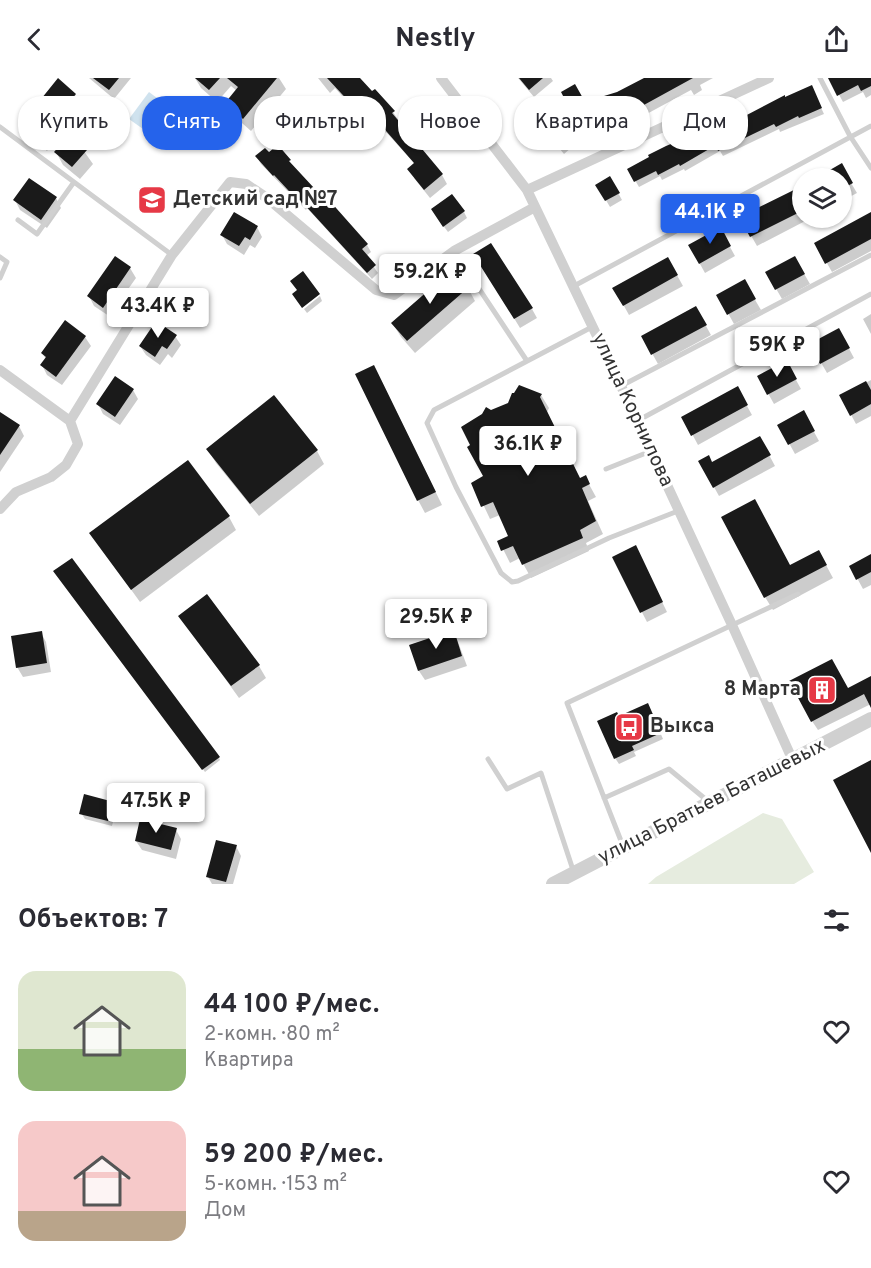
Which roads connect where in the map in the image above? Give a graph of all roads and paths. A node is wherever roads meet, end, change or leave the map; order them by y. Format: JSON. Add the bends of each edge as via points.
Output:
{"nodes":[{"id":1,"x":441,"y":78,"type":"edge"},
{"id":2,"x":769,"y":78,"type":"edge"},
{"id":3,"x":820,"y":78,"type":"edge"},
{"id":4,"x":871,"y":126,"type":"edge"},
{"id":5,"x":0,"y":127,"type":"edge"},
{"id":6,"x":850,"y":136,"type":"junction"},
{"id":7,"x":871,"y":168,"type":"edge"},
{"id":8,"x":75,"y":182,"type":"junction"},
{"id":9,"x":527,"y":190,"type":"junction"},
{"id":10,"x":535,"y":207,"type":"junction"},
{"id":11,"x":18,"y":220,"type":"dead end"},
{"id":12,"x":454,"y":251,"type":"junction"},
{"id":13,"x":172,"y":255,"type":"junction"},
{"id":14,"x":871,"y":255,"type":"edge"},
{"id":15,"x":0,"y":257,"type":"edge"},
{"id":16,"x":0,"y":278,"type":"edge"},
{"id":17,"x":574,"y":286,"type":"junction"},
{"id":18,"x":871,"y":294,"type":"edge"},
{"id":19,"x":592,"y":327,"type":"junction"},
{"id":20,"x":527,"y":361,"type":"junction"},
{"id":21,"x":0,"y":370,"type":"edge"},
{"id":22,"x":621,"y":386,"type":"junction"},
{"id":23,"x":70,"y":421,"type":"junction"},
{"id":24,"x":638,"y":421,"type":"junction"},
{"id":25,"x":651,"y":451,"type":"junction"},
{"id":26,"x":606,"y":469,"type":"dead end"},
{"id":27,"x":0,"y":509,"type":"edge"},
{"id":28,"x":679,"y":510,"type":"junction"},
{"id":29,"x":798,"y":594,"type":"dead end"},
{"id":30,"x":732,"y":625,"type":"junction"},
{"id":31,"x":871,"y":719,"type":"edge"},
{"id":32,"x":488,"y":759,"type":"dead end"},
{"id":33,"x":792,"y":760,"type":"junction"},
{"id":34,"x":604,"y":798,"type":"junction"},
{"id":35,"x":710,"y":803,"type":"junction"},
{"id":36,"x":623,"y":847,"type":"junction"},
{"id":37,"x":574,"y":873,"type":"junction"},
{"id":38,"x":553,"y":884,"type":"edge"}],
"edges":[{"from":1,"to":9,"type":"street","name":"улица Корнилова"},
{"from":2,"to":9,"type":"street"},
{"from":3,"to":6,"type":"lane"},
{"from":4,"to":6,"type":"lane"},
{"from":5,"to":8,"type":"lane"},
{"from":6,"to":7,"type":"lane"},
{"from":6,"to":17,"type":"lane"},
{"from":8,"to":11,"type":"lane","via":[[37,234]]},
{"from":8,"to":13,"type":"lane"},
{"from":9,"to":10,"type":"street","name":"улица Корнилова"},
{"from":10,"to":12,"type":"street"},
{"from":10,"to":17,"type":"street","name":"улица Корнилова"},
{"from":12,"to":13,"type":"street","via":[[394,295],[376,290],[267,198],[246,184],[231,182]]},
{"from":12,"to":20,"type":"lane"},
{"from":13,"to":23,"type":"street"},
{"from":14,"to":22,"type":"lane"},
{"from":15,"to":16,"type":"lane","via":[[7,262]]},
{"from":17,"to":19,"type":"street","name":"улица Корнилова"},
{"from":18,"to":24,"type":"lane"},
{"from":19,"to":20,"type":"lane"},
{"from":19,"to":22,"type":"street","name":"улица Корнилова"},
{"from":20,"to":28,"type":"lane","via":[[434,410],[427,423],[456,487],[506,578],[518,581]]},
{"from":21,"to":23,"type":"street"},
{"from":22,"to":24,"type":"street","name":"улица Корнилова"},
{"from":23,"to":27,"type":"street","via":[[78,444],[66,465],[51,477],[16,492]]},
{"from":24,"to":25,"type":"street","name":"улица Корнилова"},
{"from":25,"to":26,"type":"lane"},
{"from":25,"to":28,"type":"street","name":"улица Корнилова"},
{"from":28,"to":30,"type":"street","name":"улица Корнилова"},
{"from":29,"to":30,"type":"lane"},
{"from":30,"to":33,"type":"street","name":"улица Корнилова"},
{"from":30,"to":34,"type":"lane","via":[[567,703]]},
{"from":31,"to":33,"type":"street","name":"улица Братьев Баташевых"},
{"from":32,"to":37,"type":"lane","via":[[507,789],[541,773]]},
{"from":33,"to":35,"type":"street","name":"улица Братьев Баташевых"},
{"from":34,"to":35,"type":"lane","via":[[669,769]]},
{"from":34,"to":36,"type":"lane"},
{"from":35,"to":36,"type":"street","name":"улица Братьев Баташевых"},
{"from":36,"to":37,"type":"street","name":"улица Братьев Баташевых"},
{"from":37,"to":38,"type":"street","name":"улица Братьев Баташевых"}]}
